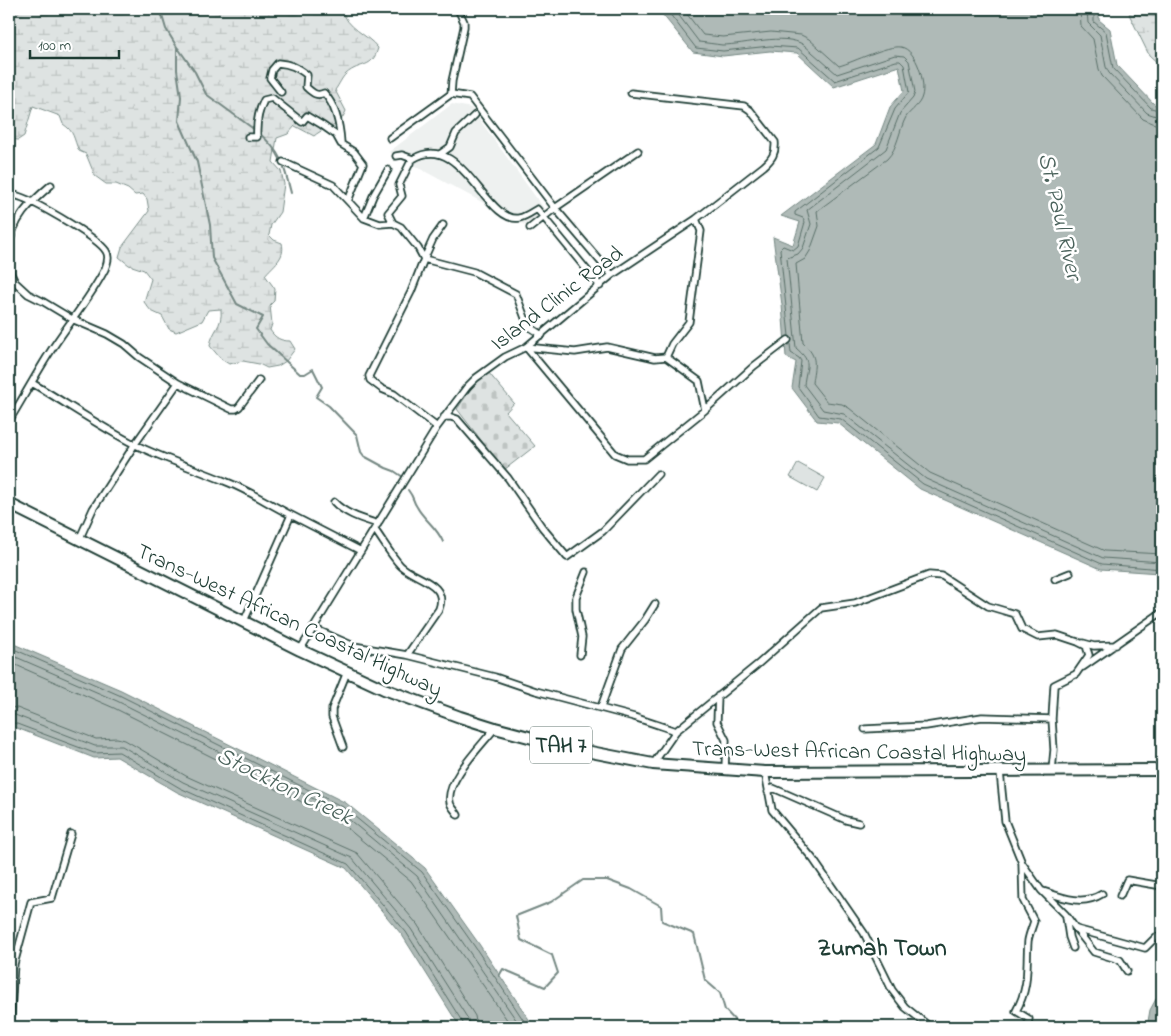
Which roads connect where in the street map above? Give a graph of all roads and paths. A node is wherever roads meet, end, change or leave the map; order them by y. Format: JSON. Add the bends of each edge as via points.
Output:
{"nodes":[{"id":1,"x":458,"y":9,"type":"edge"},
{"id":2,"x":282,"y":92,"type":"dead end"},
{"id":3,"x":631,"y":93,"type":"dead end"},
{"id":4,"x":451,"y":94,"type":"junction"},
{"id":5,"x":475,"y":115,"type":"dead end"},
{"id":6,"x":248,"y":137,"type":"dead end"},
{"id":7,"x":390,"y":138,"type":"dead end"},
{"id":8,"x":341,"y":144,"type":"junction"},
{"id":9,"x":638,"y":151,"type":"dead end"},
{"id":10,"x":440,"y":154,"type":"junction"},
{"id":11,"x":396,"y":156,"type":"dead end"},
{"id":12,"x":283,"y":162,"type":"dead end"},
{"id":13,"x":410,"y":163,"type":"dead end"},
{"id":14,"x":388,"y":170,"type":"dead end"},
{"id":15,"x":51,"y":185,"type":"dead end"},
{"id":16,"x":9,"y":192,"type":"edge"},
{"id":17,"x":348,"y":201,"type":"junction"},
{"id":18,"x":32,"y":202,"type":"junction"},
{"id":19,"x":555,"y":208,"type":"junction"},
{"id":20,"x":543,"y":217,"type":"junction"},
{"id":21,"x":364,"y":218,"type":"junction"},
{"id":22,"x":696,"y":219,"type":"junction"},
{"id":23,"x":393,"y":223,"type":"junction"},
{"id":24,"x":443,"y":225,"type":"dead end"},
{"id":25,"x":530,"y":228,"type":"dead end"},
{"id":26,"x":9,"y":248,"type":"edge"},
{"id":27,"x":424,"y":259,"type":"junction"},
{"id":28,"x":9,"y":263,"type":"edge"},
{"id":29,"x":9,"y":270,"type":"edge"},
{"id":30,"x":612,"y":275,"type":"junction"},
{"id":31,"x":600,"y":286,"type":"junction"},
{"id":32,"x":72,"y":319,"type":"junction"},
{"id":33,"x":542,"y":335,"type":"junction"},
{"id":34,"x":788,"y":340,"type":"dead end"},
{"id":35,"x":526,"y":347,"type":"junction"},
{"id":36,"x":666,"y":357,"type":"junction"},
{"id":37,"x":259,"y":380,"type":"dead end"},
{"id":38,"x":32,"y":383,"type":"junction"},
{"id":39,"x":178,"y":383,"type":"junction"},
{"id":40,"x":705,"y":410,"type":"junction"},
{"id":41,"x":444,"y":417,"type":"junction"},
{"id":42,"x":9,"y":422,"type":"edge"},
{"id":43,"x":438,"y":427,"type":"junction"},
{"id":44,"x":135,"y":444,"type":"junction"},
{"id":45,"x":658,"y":474,"type":"dead end"},
{"id":46,"x":334,"y":502,"type":"dead end"},
{"id":47,"x":9,"y":504,"type":"edge"},
{"id":48,"x":291,"y":516,"type":"junction"},
{"id":49,"x":377,"y":527,"type":"junction"},
{"id":50,"x":79,"y":540,"type":"junction"},
{"id":51,"x":361,"y":551,"type":"junction"},
{"id":52,"x":586,"y":572,"type":"dead end"},
{"id":53,"x":1070,"y":572,"type":"dead end"},
{"id":54,"x":1055,"y":579,"type":"dead end"},
{"id":55,"x":655,"y":604,"type":"dead end"},
{"id":56,"x":1162,"y":612,"type":"edge"},
{"id":57,"x":244,"y":621,"type":"junction"},
{"id":58,"x":313,"y":628,"type":"junction"},
{"id":59,"x":1078,"y":642,"type":"junction"},
{"id":60,"x":1118,"y":645,"type":"junction"},
{"id":61,"x":300,"y":650,"type":"junction"},
{"id":62,"x":407,"y":655,"type":"junction"},
{"id":63,"x":580,"y":655,"type":"dead end"},
{"id":64,"x":348,"y":672,"type":"junction"},
{"id":65,"x":1076,"y":674,"type":"junction"},
{"id":66,"x":718,"y":696,"type":"junction"},
{"id":67,"x":601,"y":707,"type":"junction"},
{"id":68,"x":1052,"y":719,"type":"junction"},
{"id":69,"x":495,"y":728,"type":"junction"},
{"id":70,"x":865,"y":729,"type":"dead end"},
{"id":71,"x":676,"y":731,"type":"junction"},
{"id":72,"x":343,"y":747,"type":"dead end"},
{"id":73,"x":653,"y":764,"type":"junction"},
{"id":74,"x":725,"y":770,"type":"junction"},
{"id":75,"x":1052,"y":770,"type":"junction"},
{"id":76,"x":1162,"y":770,"type":"edge"},
{"id":77,"x":765,"y":772,"type":"junction"},
{"id":78,"x":1000,"y":772,"type":"junction"},
{"id":79,"x":768,"y":792,"type":"junction"},
{"id":80,"x":458,"y":815,"type":"dead end"},
{"id":81,"x":859,"y":823,"type":"dead end"},
{"id":82,"x":71,"y":834,"type":"dead end"},
{"id":83,"x":1022,"y":862,"type":"junction"},
{"id":84,"x":1162,"y":886,"type":"edge"},
{"id":85,"x":1041,"y":890,"type":"junction"},
{"id":86,"x":1102,"y":894,"type":"dead end"},
{"id":87,"x":1120,"y":896,"type":"dead end"},
{"id":88,"x":1066,"y":915,"type":"junction"},
{"id":89,"x":1076,"y":929,"type":"junction"},
{"id":90,"x":1156,"y":937,"type":"dead end"},
{"id":91,"x":1073,"y":948,"type":"dead end"},
{"id":92,"x":1127,"y":971,"type":"dead end"},
{"id":93,"x":10,"y":1027,"type":"edge"},
{"id":94,"x":930,"y":1027,"type":"edge"},
{"id":95,"x":1027,"y":1027,"type":"edge"}],
"edges":[{"from":1,"to":4,"type":"street","via":[[464,27]]},
{"from":2,"to":8,"type":"street","via":[[270,78],[278,62],[292,65],[307,75],[306,87],[314,94],[324,93],[330,100]]},
{"from":3,"to":22,"type":"street","name":"Island Clinic Road","via":[[744,106],[775,142],[772,159]]},
{"from":4,"to":7,"type":"street"},
{"from":4,"to":19,"type":"street","via":[[470,97]]},
{"from":5,"to":10,"type":"street","via":[[456,133],[450,147]]},
{"from":6,"to":8,"type":"street","via":[[257,137],[259,111],[264,100],[272,98],[302,122],[306,116],[322,125],[336,135]]},
{"from":8,"to":17,"type":"street","via":[[354,152],[363,164]]},
{"from":9,"to":19,"type":"street"},
{"from":10,"to":11,"type":"street","via":[[422,154],[413,159]]},
{"from":10,"to":20,"type":"street","via":[[466,172],[502,212],[519,218],[537,210]]},
{"from":12,"to":17,"type":"street","via":[[333,185]]},
{"from":13,"to":23,"type":"street","via":[[399,185],[402,196],[388,213]]},
{"from":14,"to":21,"type":"street"},
{"from":15,"to":18,"type":"street"},
{"from":16,"to":18,"type":"street"},
{"from":17,"to":21,"type":"street"},
{"from":18,"to":26,"type":"street","via":[[16,222]]},
{"from":18,"to":32,"type":"street","via":[[68,222],[106,250],[108,262],[105,270]]},
{"from":19,"to":20,"type":"street"},
{"from":19,"to":30,"type":"street"},
{"from":20,"to":25,"type":"street"},
{"from":20,"to":31,"type":"street"},
{"from":21,"to":23,"type":"street","via":[[380,224]]},
{"from":22,"to":30,"type":"street","name":"Island Clinic Road"},
{"from":22,"to":36,"type":"street","via":[[701,231],[689,322]]},
{"from":23,"to":27,"type":"street","via":[[401,227]]},
{"from":24,"to":27,"type":"street"},
{"from":27,"to":33,"type":"street","via":[[474,272],[516,294],[528,326]]},
{"from":27,"to":43,"type":"street","via":[[369,376],[370,380]]},
{"from":28,"to":29,"type":"street"},
{"from":29,"to":32,"type":"street","via":[[15,282],[28,294]]},
{"from":30,"to":31,"type":"street","name":"Island Clinic Road"},
{"from":31,"to":33,"type":"street","name":"Island Clinic Road"},
{"from":32,"to":38,"type":"street"},
{"from":32,"to":39,"type":"street","via":[[124,344]]},
{"from":33,"to":35,"type":"street","name":"Island Clinic Road"},
{"from":34,"to":40,"type":"street"},
{"from":35,"to":36,"type":"street","via":[[575,352],[607,347],[655,358]]},
{"from":35,"to":40,"type":"street","via":[[615,454],[627,459],[644,459]]},
{"from":35,"to":41,"type":"street","name":"Island Clinic Road","via":[[505,357],[476,378]]},
{"from":36,"to":40,"type":"street","via":[[699,381]]},
{"from":37,"to":39,"type":"street","via":[[236,409]]},
{"from":38,"to":42,"type":"street"},
{"from":38,"to":44,"type":"street"},
{"from":39,"to":44,"type":"street"},
{"from":41,"to":43,"type":"street","name":"Island Clinic Road"},
{"from":41,"to":45,"type":"street","via":[[457,419],[508,478],[542,527],[568,557],[603,531]]},
{"from":43,"to":49,"type":"street","name":"Island Clinic Road"},
{"from":44,"to":48,"type":"street","via":[[261,497]]},
{"from":44,"to":50,"type":"street","via":[[93,509]]},
{"from":46,"to":49,"type":"street"},
{"from":47,"to":50,"type":"highway","name":"Trans-West African Coastal Highway","number":"TAH 7"},
{"from":48,"to":51,"type":"street"},
{"from":48,"to":57,"type":"street"},
{"from":49,"to":51,"type":"street","name":"Island Clinic Road"},
{"from":49,"to":62,"type":"street","via":[[401,566],[431,584],[440,593],[442,601]]},
{"from":50,"to":57,"type":"highway","name":"Trans-West African Coastal Highway","number":"TAH 7"},
{"from":51,"to":58,"type":"street","name":"Island Clinic Road"},
{"from":52,"to":63,"type":"street","via":[[576,597],[582,637]]},
{"from":53,"to":54,"type":"street"},
{"from":55,"to":67,"type":"street","via":[[622,649]]},
{"from":56,"to":60,"type":"street"},
{"from":57,"to":61,"type":"highway","name":"Trans-West African Coastal Highway","number":"TAH 7"},
{"from":58,"to":61,"type":"street","name":"Island Clinic Road"},
{"from":58,"to":62,"type":"street","via":[[354,646]]},
{"from":59,"to":60,"type":"street","via":[[1094,646]]},
{"from":59,"to":65,"type":"street","via":[[1086,646],[1089,655]]},
{"from":59,"to":66,"type":"street","via":[[1057,635],[1038,637],[1022,629],[1016,614],[988,606],[942,576],[929,575],[855,603],[821,608]]},
{"from":60,"to":65,"type":"street"},
{"from":61,"to":64,"type":"highway","name":"Trans-West African Coastal Highway","number":"TAH 7"},
{"from":62,"to":67,"type":"street","via":[[580,704]]},
{"from":64,"to":69,"type":"highway","name":"Trans-West African Coastal Highway","number":"TAH 7","via":[[420,703]]},
{"from":64,"to":72,"type":"street","via":[[332,708]]},
{"from":65,"to":68,"type":"street","via":[[1054,685]]},
{"from":66,"to":71,"type":"street"},
{"from":66,"to":74,"type":"street","via":[[717,722],[726,740]]},
{"from":67,"to":71,"type":"street"},
{"from":68,"to":70,"type":"street","via":[[982,717],[926,726]]},
{"from":68,"to":75,"type":"street"},
{"from":69,"to":73,"type":"highway","name":"Trans-West African Coastal Highway","number":"TAH 7","via":[[570,748]]},
{"from":69,"to":80,"type":"street","via":[[456,777],[450,802]]},
{"from":71,"to":73,"type":"street"},
{"from":73,"to":74,"type":"highway","name":"Trans-West African Coastal Highway","number":"TAH 7"},
{"from":74,"to":77,"type":"highway","name":"Trans-West African Coastal Highway","number":"TAH 7"},
{"from":75,"to":76,"type":"highway","name":"Trans-West African Coastal Highway","number":"TAH 7"},
{"from":75,"to":78,"type":"highway","name":"Trans-West African Coastal Highway","number":"TAH 7"},
{"from":77,"to":78,"type":"highway","name":"Trans-West African Coastal Highway","number":"TAH 7"},
{"from":77,"to":79,"type":"street"},
{"from":78,"to":83,"type":"street","via":[[1005,821]]},
{"from":79,"to":81,"type":"street","via":[[773,788]]},
{"from":79,"to":94,"type":"street","via":[[772,810],[813,859],[864,933],[892,990],[905,1007]]},
{"from":82,"to":93,"type":"street","via":[[52,898],[31,902],[14,964]]},
{"from":83,"to":85,"type":"street"},
{"from":83,"to":95,"type":"street","via":[[1023,900],[1034,922],[1028,939],[1024,998],[1016,1011],[1029,1020]]},
{"from":84,"to":87,"type":"street","via":[[1127,880]]},
{"from":85,"to":86,"type":"street","via":[[1079,901],[1095,899]]},
{"from":85,"to":88,"type":"street"},
{"from":88,"to":89,"type":"street"},
{"from":88,"to":91,"type":"street"},
{"from":89,"to":90,"type":"street","via":[[1145,948]]},
{"from":89,"to":92,"type":"street","via":[[1094,952],[1120,960]]}]}
